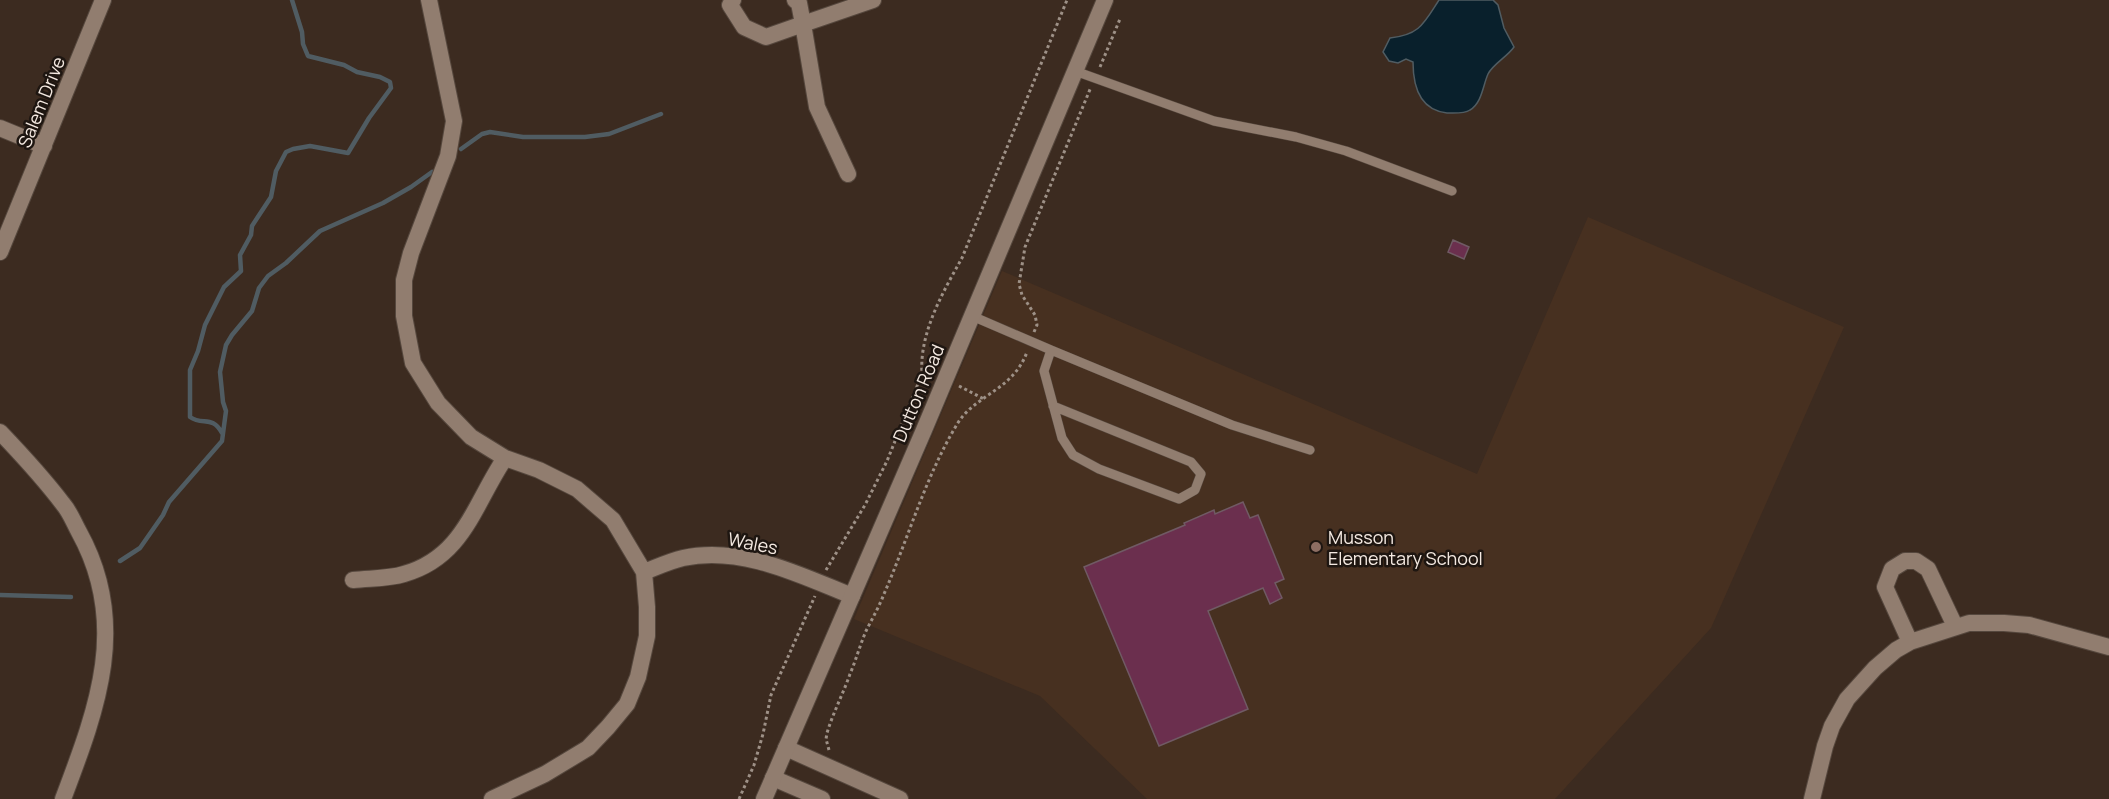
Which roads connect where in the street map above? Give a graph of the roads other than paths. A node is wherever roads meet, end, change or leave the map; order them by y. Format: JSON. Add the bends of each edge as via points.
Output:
{"nodes":[{"id":1,"x":104,"y":0,"type":"edge"},
{"id":2,"x":429,"y":0,"type":"edge"},
{"id":3,"x":733,"y":0,"type":"edge"},
{"id":4,"x":795,"y":0,"type":"edge"},
{"id":5,"x":873,"y":0,"type":"edge"},
{"id":6,"x":1105,"y":0,"type":"edge"},
{"id":7,"x":803,"y":24,"type":"junction"},
{"id":8,"x":1075,"y":71,"type":"junction"},
{"id":9,"x":0,"y":128,"type":"edge"},
{"id":10,"x":44,"y":146,"type":"junction"},
{"id":11,"x":848,"y":174,"type":"dead end"},
{"id":12,"x":1452,"y":191,"type":"dead end"},
{"id":13,"x":0,"y":252,"type":"edge"},
{"id":14,"x":972,"y":316,"type":"junction"},
{"id":15,"x":1051,"y":350,"type":"junction"},
{"id":16,"x":1053,"y":406,"type":"junction"},
{"id":17,"x":0,"y":432,"type":"edge"},
{"id":18,"x":1310,"y":450,"type":"dead end"},
{"id":19,"x":505,"y":458,"type":"junction"},
{"id":20,"x":644,"y":572,"type":"junction"},
{"id":21,"x":353,"y":580,"type":"dead end"},
{"id":22,"x":852,"y":596,"type":"junction"},
{"id":23,"x":1955,"y":626,"type":"junction"},
{"id":24,"x":1910,"y":642,"type":"junction"},
{"id":25,"x":2109,"y":647,"type":"edge"},
{"id":26,"x":786,"y":748,"type":"junction"},
{"id":27,"x":773,"y":778,"type":"junction"},
{"id":28,"x":63,"y":799,"type":"edge"},
{"id":29,"x":492,"y":799,"type":"edge"},
{"id":30,"x":764,"y":799,"type":"edge"},
{"id":31,"x":822,"y":799,"type":"edge"},
{"id":32,"x":900,"y":799,"type":"edge"},
{"id":33,"x":1812,"y":799,"type":"edge"}],
"edges":[{"from":1,"to":10,"type":"street","name":"Salem Drive"},
{"from":2,"to":19,"type":"street","via":[[454,121],[448,156],[404,280],[404,316],[413,363],[438,403],[471,437]]},
{"from":3,"to":7,"type":"street","via":[[730,4],[744,27],[766,37]]},
{"from":4,"to":7,"type":"street"},
{"from":5,"to":7,"type":"street"},
{"from":6,"to":8,"type":"street","name":"Dutton Road"},
{"from":7,"to":11,"type":"street","via":[[817,107]]},
{"from":8,"to":12,"type":"lane","via":[[1214,121],[1296,136],[1346,151]]},
{"from":8,"to":14,"type":"street","name":"Dutton Road"},
{"from":9,"to":10,"type":"street"},
{"from":10,"to":13,"type":"street","name":"Salem Drive"},
{"from":14,"to":15,"type":"lane"},
{"from":14,"to":22,"type":"street","name":"Dutton Road"},
{"from":15,"to":16,"type":"lane","via":[[1044,371]]},
{"from":15,"to":18,"type":"lane","via":[[1232,425]]},
{"from":16,"to":16,"type":"lane","via":[[1062,438],[1073,455],[1179,499],[1195,490],[1201,474],[1191,462]]},
{"from":17,"to":28,"type":"street","via":[[65,506],[90,550],[102,590],[107,621],[105,662],[90,729]]},
{"from":19,"to":20,"type":"street","via":[[577,489],[614,520]]},
{"from":19,"to":21,"type":"street","via":[[453,545],[425,566],[402,575]]},
{"from":20,"to":22,"type":"street","name":"Wales","via":[[684,558],[724,555],[764,563]]},
{"from":20,"to":29,"type":"street","via":[[647,636],[639,676],[627,704],[588,748]]},
{"from":22,"to":26,"type":"street","name":"Dutton Road"},
{"from":23,"to":24,"type":"street"},
{"from":23,"to":24,"type":"street","via":[[1928,568],[1916,561],[1905,561],[1892,569],[1885,587]]},
{"from":23,"to":25,"type":"street","via":[[2029,625]]},
{"from":24,"to":33,"type":"street","via":[[1875,668],[1847,699],[1825,746]]},
{"from":26,"to":27,"type":"street","name":"Dutton Road"},
{"from":26,"to":32,"type":"street"},
{"from":27,"to":30,"type":"street","name":"Dutton Road"},
{"from":27,"to":31,"type":"street"}]}
